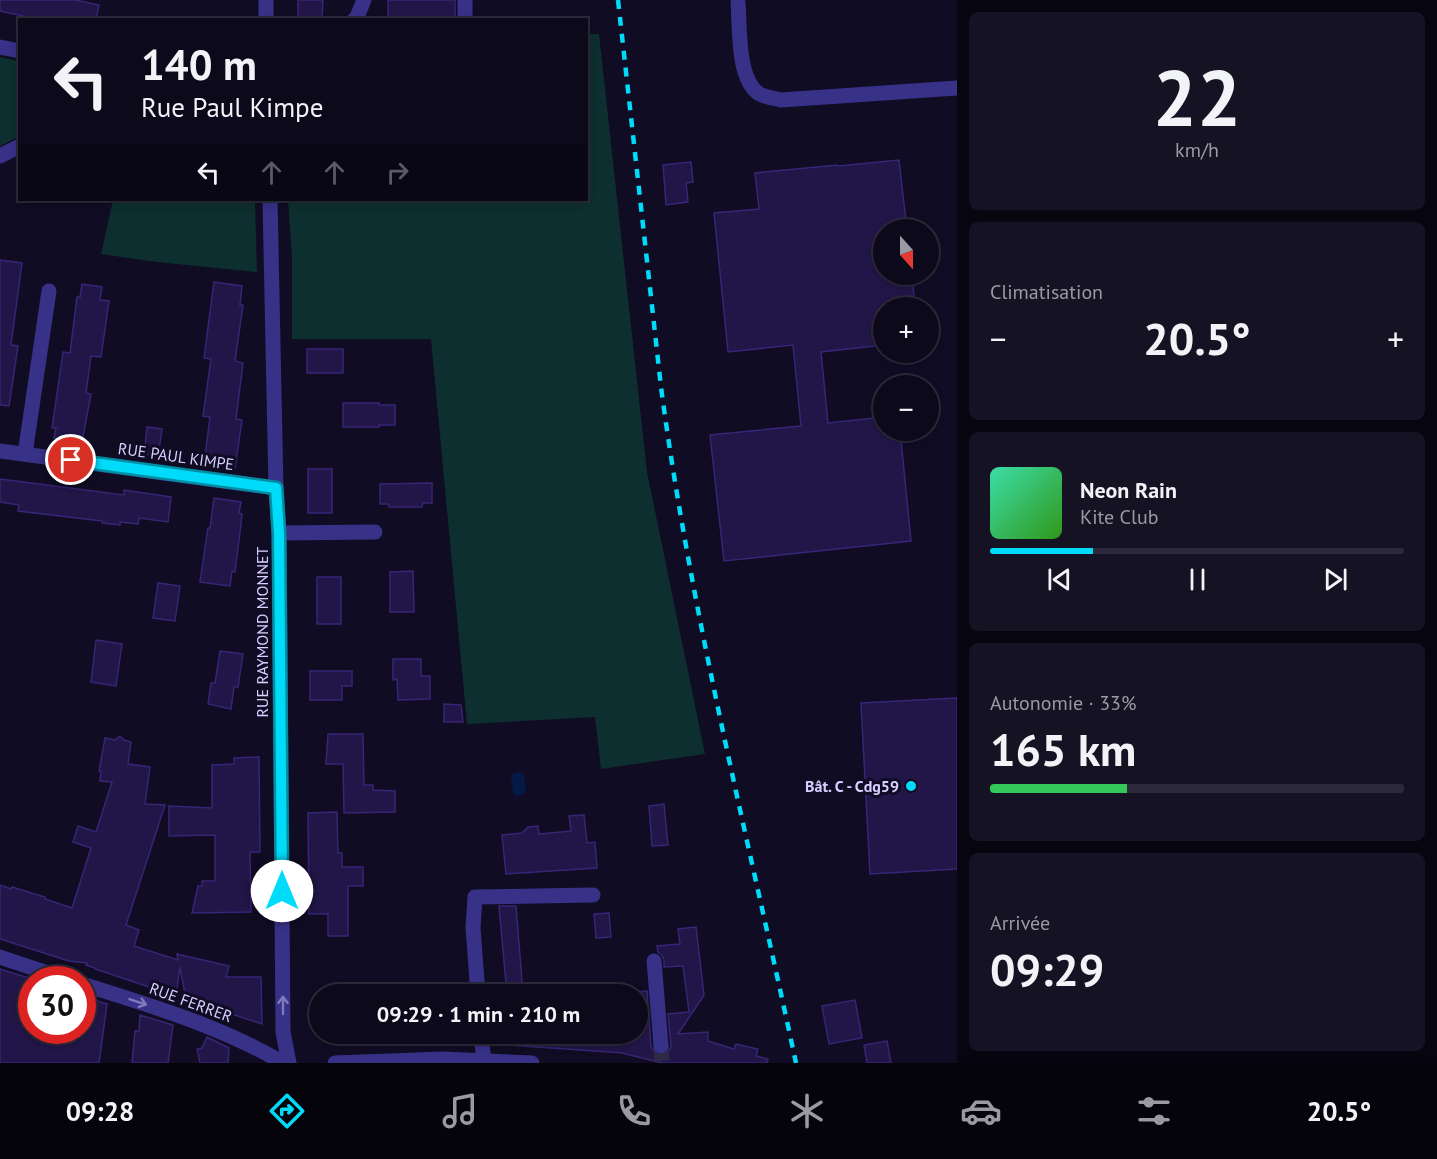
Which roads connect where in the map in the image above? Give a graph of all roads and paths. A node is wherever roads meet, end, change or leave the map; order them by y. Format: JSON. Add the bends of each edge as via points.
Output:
{"nodes":[{"id":1,"x":266,"y":0,"type":"edge"},
{"id":2,"x":364,"y":0,"type":"edge"},
{"id":3,"x":465,"y":0,"type":"edge"},
{"id":4,"x":738,"y":3,"type":"dead end"},
{"id":5,"x":266,"y":18,"type":"edge"},
{"id":6,"x":356,"y":18,"type":"edge"},
{"id":7,"x":465,"y":18,"type":"edge"},
{"id":8,"x":0,"y":47,"type":"edge"},
{"id":9,"x":18,"y":51,"type":"edge"},
{"id":10,"x":957,"y":88,"type":"edge"},
{"id":11,"x":18,"y":147,"type":"edge"},
{"id":12,"x":0,"y":156,"type":"edge"},
{"id":13,"x":270,"y":201,"type":"edge"},
{"id":14,"x":49,"y":291,"type":"dead end"},
{"id":15,"x":0,"y":451,"type":"edge"},
{"id":16,"x":24,"y":454,"type":"junction"},
{"id":17,"x":276,"y":488,"type":"junction"},
{"id":18,"x":375,"y":532,"type":"dead end"},
{"id":19,"x":279,"y":533,"type":"junction"},
{"id":20,"x":593,"y":895,"type":"dead end"},
{"id":21,"x":0,"y":957,"type":"edge"},
{"id":22,"x":654,"y":961,"type":"dead end"},
{"id":23,"x":27,"y":966,"type":"edge"},
{"id":24,"x":477,"y":984,"type":"edge"},
{"id":25,"x":96,"y":988,"type":"edge"},
{"id":26,"x":482,"y":1044,"type":"edge"},
{"id":27,"x":661,"y":1046,"type":"tunnel mouth"},
{"id":28,"x":484,"y":1060,"type":"junction"},
{"id":29,"x":284,"y":1063,"type":"edge"},
{"id":30,"x":289,"y":1063,"type":"edge"},
{"id":31,"x":335,"y":1063,"type":"edge"},
{"id":32,"x":532,"y":1063,"type":"edge"}],
"edges":[{"from":1,"to":5,"type":"street"},
{"from":2,"to":6,"type":"street"},
{"from":3,"to":7,"type":"street"},
{"from":4,"to":10,"type":"street","via":[[742,60],[747,80],[759,94],[781,100]]},
{"from":8,"to":9,"type":"street"},
{"from":11,"to":12,"type":"street"},
{"from":13,"to":17,"type":"street","name":"RUE RAYMOND MONNET"},
{"from":14,"to":16,"type":"street"},
{"from":15,"to":16,"type":"street","name":"RUE PAUL KIMPE"},
{"from":16,"to":17,"type":"street","name":"RUE PAUL KIMPE"},
{"from":17,"to":19,"type":"street","name":"RUE RAYMOND MONNET"},
{"from":18,"to":19,"type":"street"},
{"from":30,"to":19,"type":"street","name":"RUE RAYMOND MONNET","one_way":true,"via":[[283,1032]]},
{"from":20,"to":24,"type":"street","via":[[475,897]]},
{"from":21,"to":23,"type":"street"},
{"from":22,"to":27,"type":"street"},
{"from":25,"to":29,"type":"street","name":"RUE FERRER","one_way":true,"via":[[214,1028]]},
{"from":26,"to":28,"type":"street"},
{"from":28,"to":31,"type":"street"},
{"from":28,"to":32,"type":"street"}]}
